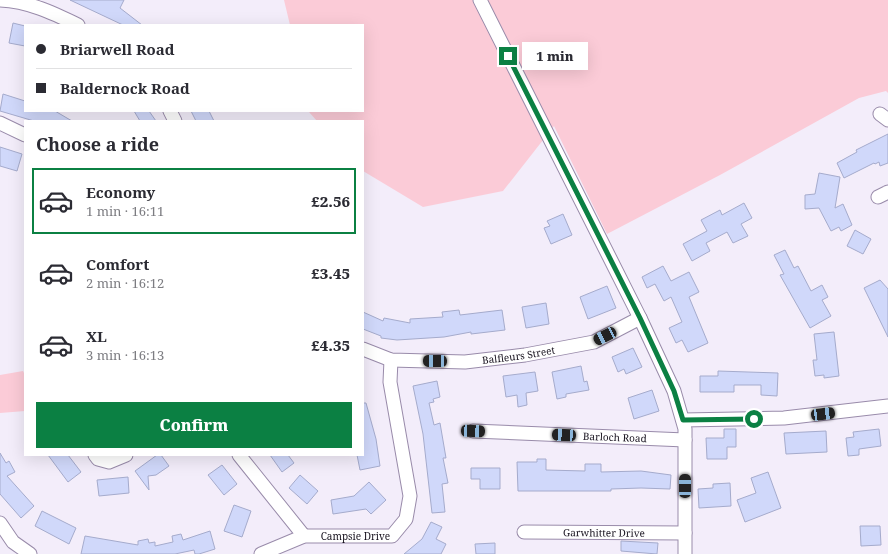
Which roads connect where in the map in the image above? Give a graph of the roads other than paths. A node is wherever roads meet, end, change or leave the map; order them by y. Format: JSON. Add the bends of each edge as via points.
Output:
{"nodes":[{"id":1,"x":0,"y":0,"type":"edge"},
{"id":2,"x":480,"y":0,"type":"edge"},
{"id":3,"x":76,"y":24,"type":"edge"},
{"id":4,"x":0,"y":124,"type":"edge"},
{"id":5,"x":24,"y":135,"type":"edge"},
{"id":6,"x":640,"y":318,"type":"junction"},
{"id":7,"x":364,"y":349,"type":"edge"},
{"id":8,"x":391,"y":360,"type":"junction"},
{"id":9,"x":888,"y":406,"type":"edge"},
{"id":10,"x":683,"y":420,"type":"junction"},
{"id":11,"x":473,"y":431,"type":"dead end"},
{"id":12,"x":685,"y":440,"type":"junction"},
{"id":13,"x":96,"y":456,"type":"edge"},
{"id":14,"x":124,"y":456,"type":"edge"},
{"id":15,"x":240,"y":456,"type":"edge"},
{"id":16,"x":0,"y":523,"type":"edge"},
{"id":17,"x":524,"y":532,"type":"dead end"},
{"id":18,"x":685,"y":533,"type":"junction"},
{"id":19,"x":304,"y":536,"type":"junction"},
{"id":20,"x":30,"y":554,"type":"edge"},
{"id":21,"x":261,"y":554,"type":"edge"},
{"id":22,"x":685,"y":554,"type":"edge"}],
"edges":[{"from":1,"to":3,"type":"street","via":[[15,1],[50,11]]},
{"from":2,"to":6,"type":"street"},
{"from":4,"to":5,"type":"street"},
{"from":6,"to":8,"type":"street","name":"Balfleurs Street","via":[[594,342],[525,355],[465,362]]},
{"from":6,"to":10,"type":"street","via":[[674,391]]},
{"from":7,"to":8,"type":"street","name":"Balfleurs Street"},
{"from":8,"to":19,"type":"street","name":"Campsie Drive","via":[[390,382],[410,496],[406,519],[392,536]]},
{"from":9,"to":10,"type":"street","via":[[779,418]]},
{"from":10,"to":12,"type":"street"},
{"from":11,"to":12,"type":"street","name":"Barloch Road"},
{"from":12,"to":18,"type":"street"},
{"from":13,"to":14,"type":"street","via":[[109,462]]},
{"from":15,"to":19,"type":"street"},
{"from":16,"to":20,"type":"street","via":[[13,542]]},
{"from":17,"to":18,"type":"street","name":"Garwhitter Drive"},
{"from":18,"to":22,"type":"street"},
{"from":19,"to":21,"type":"street","name":"Campsie Drive"}]}
